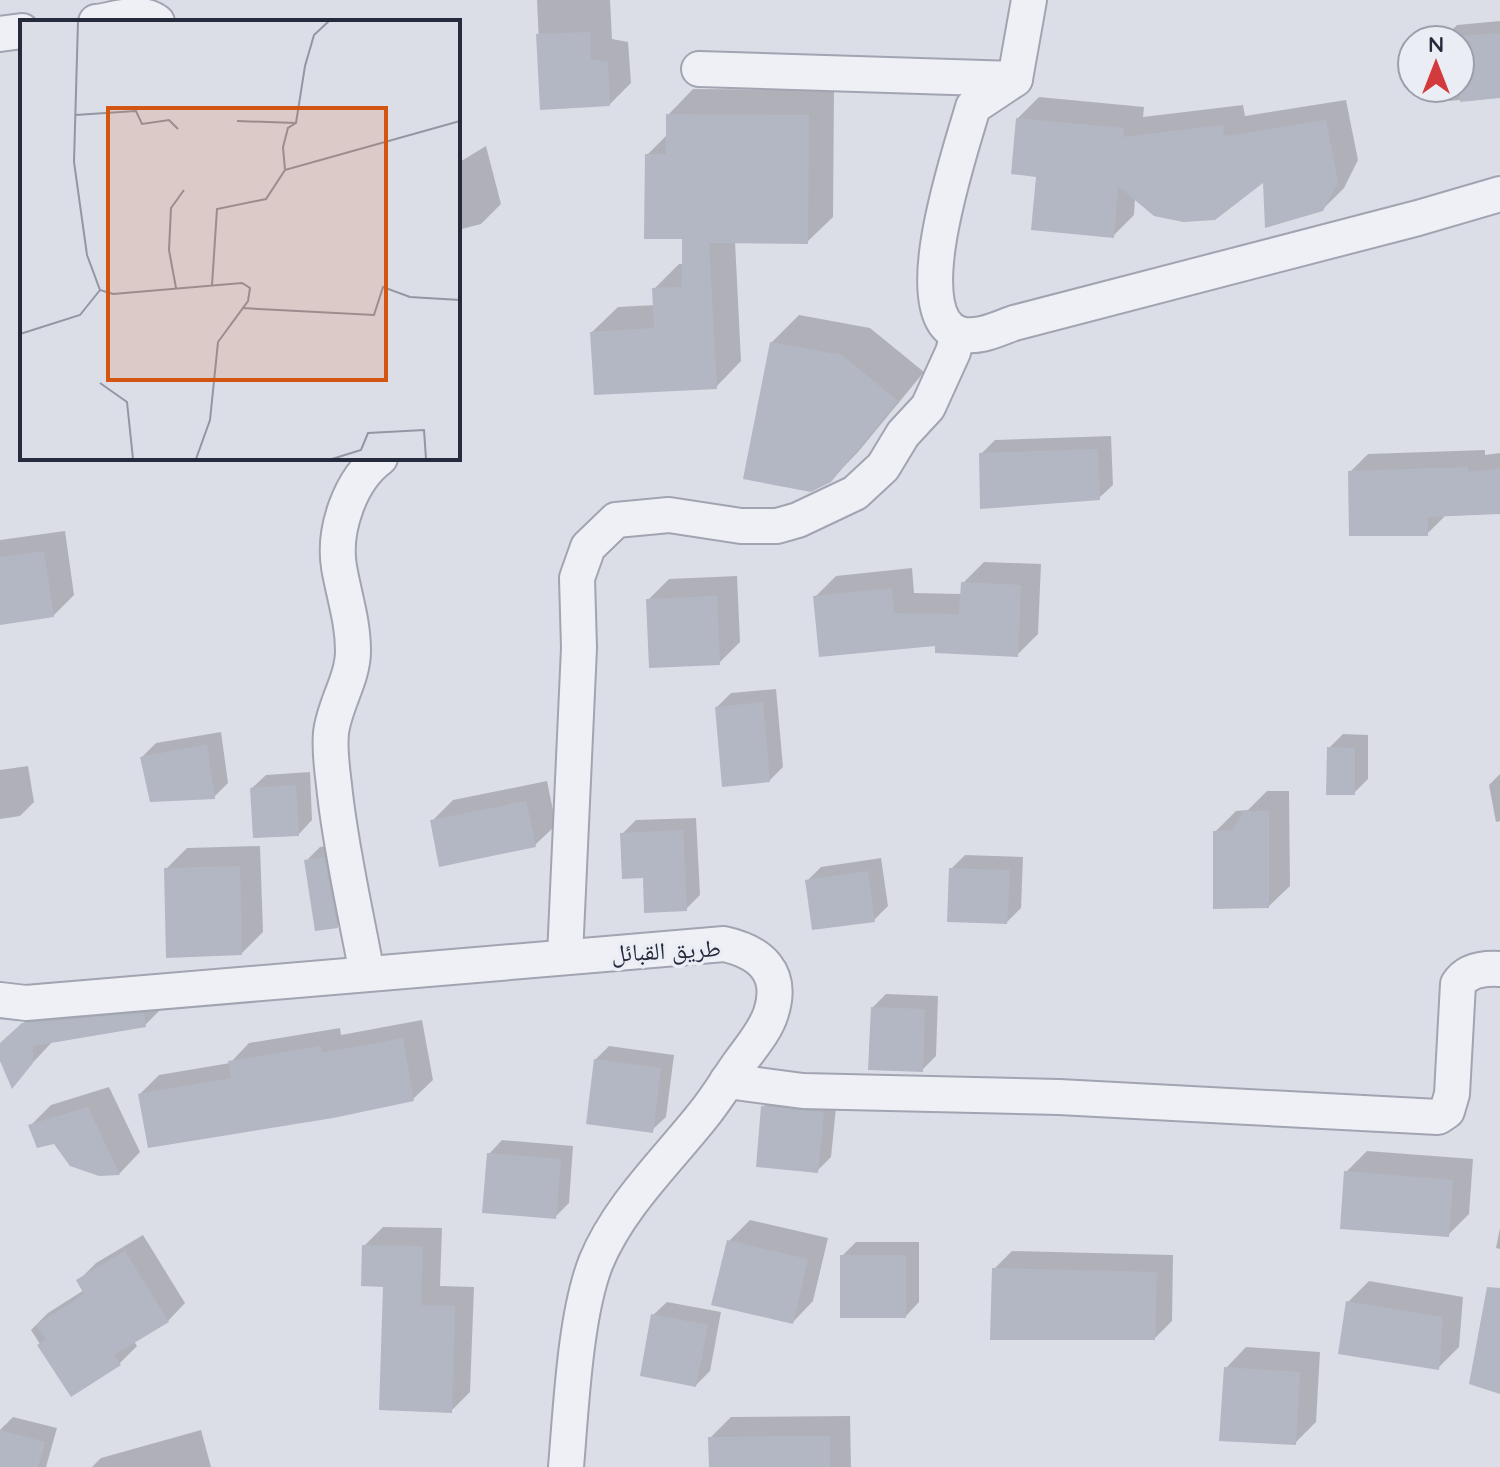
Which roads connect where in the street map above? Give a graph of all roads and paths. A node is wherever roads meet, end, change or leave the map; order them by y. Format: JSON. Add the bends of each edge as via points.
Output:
{"nodes":[{"id":1,"x":1029,"y":0,"type":"edge"},
{"id":2,"x":108,"y":20,"type":"edge"},
{"id":3,"x":154,"y":20,"type":"edge"},
{"id":4,"x":20,"y":31,"type":"edge"},
{"id":5,"x":0,"y":34,"type":"edge"},
{"id":6,"x":699,"y":69,"type":"dead end"},
{"id":7,"x":1015,"y":79,"type":"junction"},
{"id":8,"x":1500,"y":194,"type":"edge"},
{"id":9,"x":958,"y":334,"type":"junction"},
{"id":10,"x":377,"y":460,"type":"edge"},
{"id":11,"x":565,"y":956,"type":"junction"},
{"id":12,"x":1500,"y":969,"type":"edge"},
{"id":13,"x":367,"y":974,"type":"junction"},
{"id":14,"x":0,"y":1000,"type":"edge"},
{"id":15,"x":727,"y":1081,"type":"junction"},
{"id":16,"x":566,"y":1467,"type":"edge"}],
"edges":[{"from":1,"to":7,"type":"street"},
{"from":2,"to":3,"type":"street"},
{"from":4,"to":5,"type":"street"},
{"from":6,"to":7,"type":"street"},
{"from":7,"to":9,"type":"street","via":[[973,107],[945,208],[933,284],[940,316]]},
{"from":8,"to":9,"type":"street","via":[[978,335]]},
{"from":9,"to":11,"type":"street","via":[[928,407],[883,467],[855,493],[777,526],[669,515],[616,520],[588,547],[577,578],[579,648]]},
{"from":10,"to":13,"type":"street","via":[[365,469],[344,512],[339,540],[353,662],[331,734],[339,831]]},
{"from":11,"to":13,"type":"street","name":"طريق القبائل"},
{"from":11,"to":15,"type":"street","name":"طريق القبائل","via":[[724,944],[750,950],[770,972],[771,1013]]},
{"from":12,"to":15,"type":"street","via":[[1467,974],[1458,984],[1452,1094],[1447,1111],[1438,1117],[1059,1097],[803,1091]]},
{"from":13,"to":14,"type":"street","name":"طريق القبائل","via":[[26,1003]]},
{"from":15,"to":16,"type":"street","name":"طريق القبائل","via":[[608,1236],[595,1265],[571,1400]]}]}
